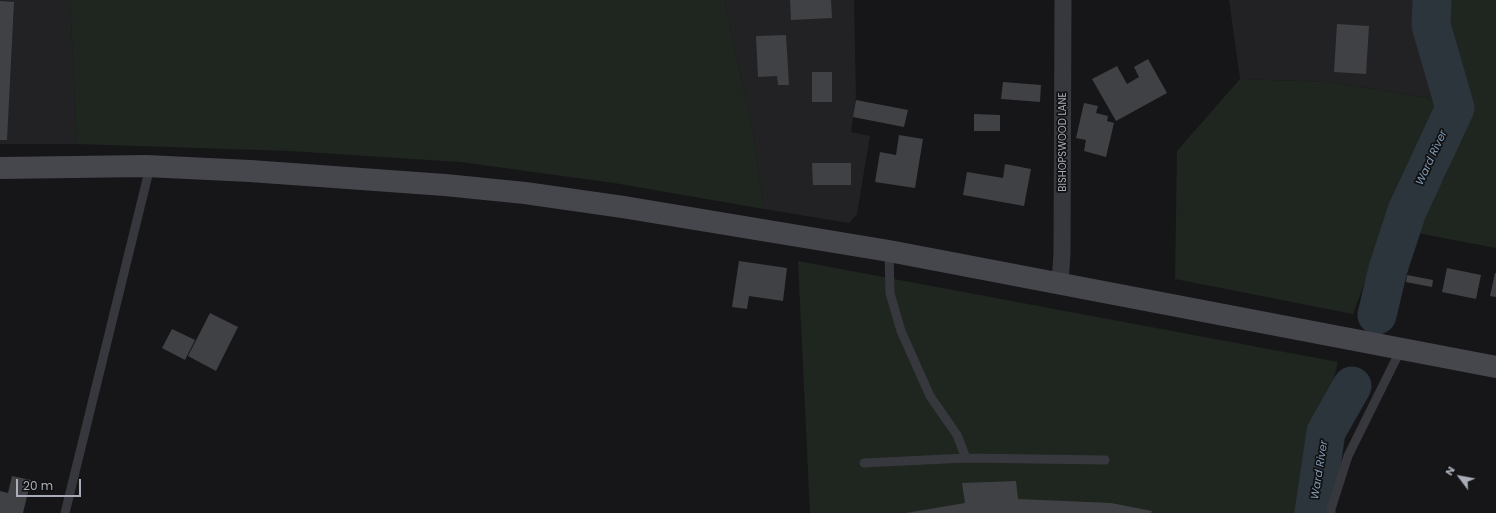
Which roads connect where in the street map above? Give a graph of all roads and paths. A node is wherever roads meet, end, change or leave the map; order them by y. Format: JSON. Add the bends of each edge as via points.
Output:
{"nodes":[{"id":1,"x":1063,"y":0,"type":"edge"},
{"id":2,"x":150,"y":166,"type":"junction"},
{"id":3,"x":0,"y":168,"type":"edge"},
{"id":4,"x":889,"y":251,"type":"junction"},
{"id":5,"x":1060,"y":283,"type":"junction"},
{"id":6,"x":1393,"y":348,"type":"junction"},
{"id":7,"x":1496,"y":367,"type":"edge"},
{"id":8,"x":966,"y":458,"type":"junction"},
{"id":9,"x":1105,"y":460,"type":"dead end"},
{"id":10,"x":864,"y":463,"type":"dead end"},
{"id":11,"x":65,"y":513,"type":"edge"},
{"id":12,"x":1331,"y":513,"type":"edge"}],
"edges":[{"from":1,"to":5,"type":"street","name":"BISHOPSWOOD LANE"},
{"from":2,"to":3,"type":"main road"},
{"from":2,"to":4,"type":"main road","via":[[356,178],[525,193]]},
{"from":2,"to":11,"type":"lane"},
{"from":4,"to":5,"type":"main road"},
{"from":4,"to":8,"type":"lane","via":[[890,293],[901,331],[930,396],[957,435]]},
{"from":5,"to":6,"type":"main road"},
{"from":6,"to":7,"type":"main road"},
{"from":6,"to":12,"type":"lane","via":[[1348,456],[1330,508]]},
{"from":8,"to":9,"type":"lane"},
{"from":8,"to":10,"type":"lane"}]}
